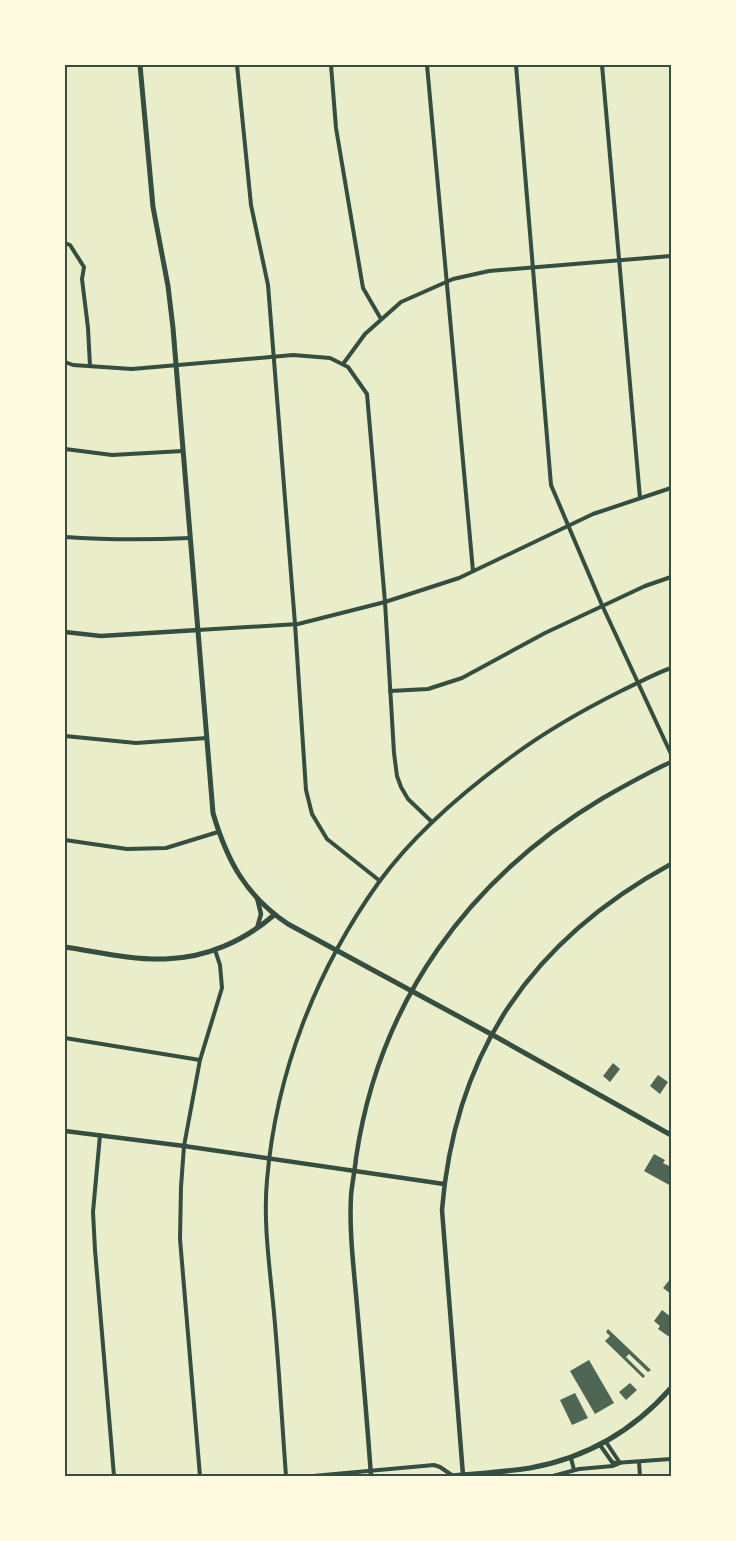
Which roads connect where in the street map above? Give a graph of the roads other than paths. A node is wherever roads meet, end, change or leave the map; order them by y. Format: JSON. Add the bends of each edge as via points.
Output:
{"nodes":[{"id":1,"x":140,"y":65,"type":"edge"},
{"id":2,"x":237,"y":65,"type":"edge"},
{"id":3,"x":331,"y":65,"type":"edge"},
{"id":4,"x":427,"y":65,"type":"edge"},
{"id":5,"x":516,"y":65,"type":"edge"},
{"id":6,"x":602,"y":65,"type":"edge"},
{"id":7,"x":65,"y":243,"type":"edge"},
{"id":8,"x":671,"y":256,"type":"edge"},
{"id":9,"x":620,"y":260,"type":"junction"},
{"id":10,"x":533,"y":268,"type":"junction"},
{"id":11,"x":446,"y":282,"type":"junction"},
{"id":12,"x":381,"y":319,"type":"junction"},
{"id":13,"x":273,"y":356,"type":"junction"},
{"id":14,"x":65,"y":362,"type":"edge"},
{"id":15,"x":343,"y":364,"type":"junction"},
{"id":16,"x":176,"y":365,"type":"junction"},
{"id":17,"x":90,"y":366,"type":"junction"},
{"id":18,"x":65,"y":450,"type":"edge"},
{"id":19,"x":183,"y":451,"type":"junction"},
{"id":20,"x":671,"y":488,"type":"edge"},
{"id":21,"x":640,"y":498,"type":"junction"},
{"id":22,"x":568,"y":526,"type":"junction"},
{"id":23,"x":65,"y":537,"type":"edge"},
{"id":24,"x":190,"y":538,"type":"junction"},
{"id":25,"x":473,"y":572,"type":"junction"},
{"id":26,"x":671,"y":577,"type":"edge"},
{"id":27,"x":385,"y":602,"type":"junction"},
{"id":28,"x":602,"y":605,"type":"junction"},
{"id":29,"x":295,"y":624,"type":"junction"},
{"id":30,"x":198,"y":630,"type":"junction"},
{"id":31,"x":65,"y":632,"type":"edge"},
{"id":32,"x":671,"y":668,"type":"edge"},
{"id":33,"x":638,"y":683,"type":"junction"},
{"id":34,"x":390,"y":691,"type":"junction"},
{"id":35,"x":65,"y":736,"type":"edge"},
{"id":36,"x":207,"y":738,"type":"junction"},
{"id":37,"x":671,"y":754,"type":"edge"},
{"id":38,"x":671,"y":762,"type":"edge"},
{"id":39,"x":432,"y":822,"type":"junction"},
{"id":40,"x":218,"y":832,"type":"junction"},
{"id":41,"x":65,"y":840,"type":"edge"},
{"id":42,"x":671,"y":864,"type":"edge"},
{"id":43,"x":380,"y":881,"type":"junction"},
{"id":44,"x":257,"y":898,"type":"junction"},
{"id":45,"x":274,"y":915,"type":"junction"},
{"id":46,"x":257,"y":928,"type":"junction"},
{"id":47,"x":65,"y":947,"type":"edge"},
{"id":48,"x":215,"y":950,"type":"junction"},
{"id":49,"x":336,"y":950,"type":"junction"},
{"id":50,"x":411,"y":992,"type":"junction"},
{"id":51,"x":492,"y":1034,"type":"junction"},
{"id":52,"x":65,"y":1038,"type":"edge"},
{"id":53,"x":200,"y":1060,"type":"junction"},
{"id":54,"x":65,"y":1131,"type":"edge"},
{"id":55,"x":671,"y":1134,"type":"edge"},
{"id":56,"x":100,"y":1136,"type":"junction"},
{"id":57,"x":184,"y":1146,"type":"junction"},
{"id":58,"x":269,"y":1159,"type":"junction"},
{"id":59,"x":355,"y":1171,"type":"junction"},
{"id":60,"x":444,"y":1184,"type":"junction"},
{"id":61,"x":671,"y":1388,"type":"edge"},
{"id":62,"x":603,"y":1443,"type":"junction"},
{"id":63,"x":570,"y":1458,"type":"junction"},
{"id":64,"x":671,"y":1460,"type":"edge"},
{"id":65,"x":639,"y":1462,"type":"junction"},
{"id":66,"x":620,"y":1463,"type":"junction"},
{"id":67,"x":574,"y":1470,"type":"junction"},
{"id":68,"x":371,"y":1474,"type":"edge"},
{"id":69,"x":463,"y":1475,"type":"junction"},
{"id":70,"x":479,"y":1475,"type":"edge"},
{"id":71,"x":560,"y":1475,"type":"edge"},
{"id":72,"x":114,"y":1476,"type":"edge"},
{"id":73,"x":200,"y":1476,"type":"edge"},
{"id":74,"x":286,"y":1476,"type":"edge"},
{"id":75,"x":313,"y":1476,"type":"edge"},
{"id":76,"x":451,"y":1476,"type":"edge"},
{"id":77,"x":554,"y":1476,"type":"edge"},
{"id":78,"x":640,"y":1476,"type":"edge"}],
"edges":[{"from":1,"to":16,"type":"main road","via":[[154,207],[168,286]]},
{"from":2,"to":13,"type":"street","via":[[251,205],[268,285]]},
{"from":3,"to":12,"type":"street","via":[[336,128],[363,288]]},
{"from":4,"to":11,"type":"street"},
{"from":5,"to":10,"type":"street"},
{"from":6,"to":9,"type":"street"},
{"from":7,"to":17,"type":"street","via":[[70,245],[84,267],[82,279]]},
{"from":8,"to":9,"type":"street"},
{"from":9,"to":10,"type":"street"},
{"from":9,"to":21,"type":"street"},
{"from":10,"to":11,"type":"street","via":[[489,271]]},
{"from":10,"to":22,"type":"street","via":[[551,484]]},
{"from":11,"to":12,"type":"street","via":[[401,302]]},
{"from":11,"to":25,"type":"street"},
{"from":12,"to":15,"type":"street","via":[[365,334]]},
{"from":13,"to":15,"type":"street","via":[[330,358]]},
{"from":13,"to":16,"type":"street"},
{"from":13,"to":29,"type":"street"},
{"from":14,"to":17,"type":"street"},
{"from":15,"to":27,"type":"street","via":[[367,394]]},
{"from":16,"to":17,"type":"street","via":[[132,369]]},
{"from":16,"to":19,"type":"main road"},
{"from":18,"to":19,"type":"street","via":[[112,455]]},
{"from":19,"to":24,"type":"main road"},
{"from":20,"to":21,"type":"street"},
{"from":21,"to":22,"type":"street"},
{"from":22,"to":25,"type":"street"},
{"from":22,"to":28,"type":"street"},
{"from":23,"to":24,"type":"street"},
{"from":24,"to":30,"type":"main road"},
{"from":25,"to":27,"type":"street"},
{"from":26,"to":28,"type":"street"},
{"from":27,"to":29,"type":"street"},
{"from":27,"to":34,"type":"street"},
{"from":28,"to":33,"type":"street"},
{"from":28,"to":34,"type":"street","via":[[462,678],[428,689]]},
{"from":29,"to":30,"type":"street"},
{"from":29,"to":43,"type":"street","via":[[306,790],[312,814],[326,839]]},
{"from":30,"to":31,"type":"street","via":[[101,636]]},
{"from":30,"to":36,"type":"main road"},
{"from":32,"to":33,"type":"street"},
{"from":33,"to":37,"type":"street"},
{"from":33,"to":39,"type":"street","via":[[577,714],[524,748]]},
{"from":34,"to":39,"type":"street","via":[[397,776],[408,799]]},
{"from":35,"to":36,"type":"street","via":[[136,743]]},
{"from":36,"to":40,"type":"main road","via":[[213,813]]},
{"from":38,"to":50,"type":"street","via":[[583,810],[527,853],[479,897],[443,941]]},
{"from":39,"to":43,"type":"street"},
{"from":40,"to":41,"type":"street","via":[[166,848],[127,849]]},
{"from":40,"to":44,"type":"main road","via":[[236,872]]},
{"from":42,"to":51,"type":"street","via":[[608,904],[556,948],[530,977]]},
{"from":43,"to":49,"type":"street"},
{"from":44,"to":45,"type":"main road"},
{"from":44,"to":46,"type":"street","via":[[261,914]]},
{"from":45,"to":46,"type":"main road"},
{"from":45,"to":49,"type":"main road"},
{"from":46,"to":48,"type":"main road"},
{"from":47,"to":48,"type":"main road","via":[[142,959],[165,959]]},
{"from":48,"to":53,"type":"street","via":[[222,988]]},
{"from":49,"to":50,"type":"main road"},
{"from":49,"to":58,"type":"street","via":[[312,1000],[288,1067]]},
{"from":50,"to":51,"type":"main road"},
{"from":50,"to":59,"type":"street","via":[[394,1026],[372,1086],[364,1113]]},
{"from":51,"to":55,"type":"main road"},
{"from":51,"to":60,"type":"street","via":[[464,1097]]},
{"from":52,"to":53,"type":"street"},
{"from":53,"to":57,"type":"street"},
{"from":54,"to":56,"type":"street"},
{"from":56,"to":57,"type":"street"},
{"from":56,"to":72,"type":"street","via":[[93,1212],[94,1240]]},
{"from":57,"to":58,"type":"street"},
{"from":57,"to":73,"type":"street","via":[[180,1239]]},
{"from":58,"to":59,"type":"street"},
{"from":58,"to":74,"type":"street","via":[[265,1203]]},
{"from":59,"to":60,"type":"street"},
{"from":59,"to":68,"type":"street","via":[[351,1220]]},
{"from":60,"to":69,"type":"street","via":[[444,1241]]},
{"from":61,"to":62,"type":"main road","via":[[646,1414]]},
{"from":62,"to":63,"type":"main road"},
{"from":62,"to":66,"type":"street","via":[[612,1462]]},
{"from":63,"to":67,"type":"street"},
{"from":63,"to":70,"type":"main road"},
{"from":64,"to":65,"type":"street"},
{"from":65,"to":66,"type":"street"},
{"from":65,"to":78,"type":"street"},
{"from":66,"to":67,"type":"street"},
{"from":67,"to":71,"type":"street"},
{"from":68,"to":75,"type":"street"},
{"from":68,"to":76,"type":"street","via":[[434,1465]]},
{"from":69,"to":70,"type":"main road"},
{"from":69,"to":76,"type":"main road"},
{"from":71,"to":77,"type":"street"}]}
